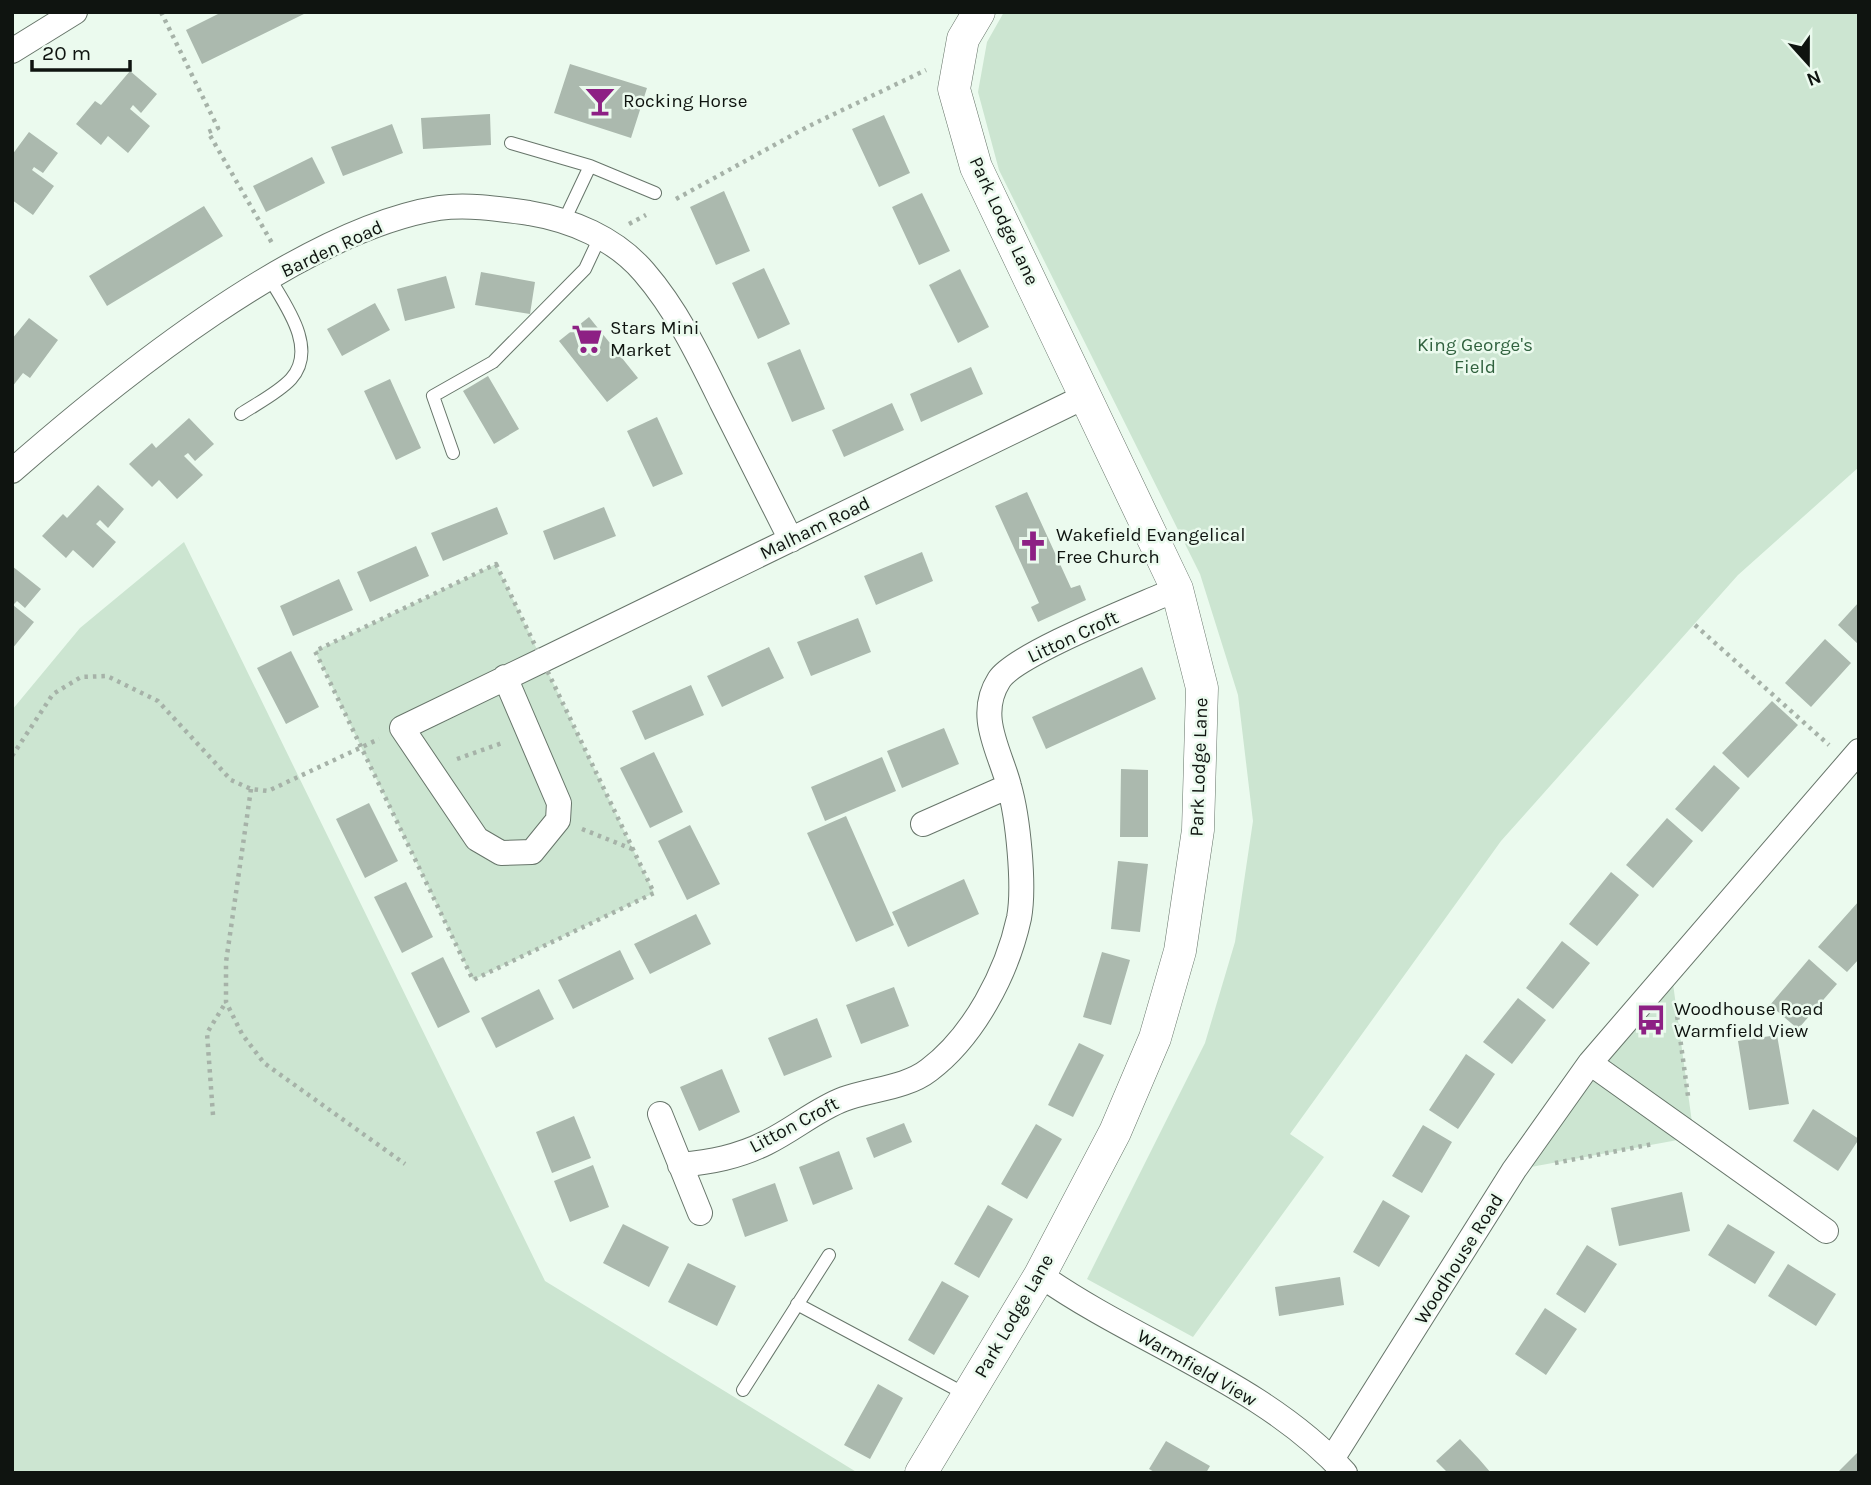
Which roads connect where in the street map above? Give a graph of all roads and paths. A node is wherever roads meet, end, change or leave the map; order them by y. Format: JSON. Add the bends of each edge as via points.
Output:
{"nodes":[{"id":1,"x":75,"y":12,"type":"edge"},
{"id":2,"x":161,"y":12,"type":"edge"},
{"id":3,"x":979,"y":12,"type":"edge"},
{"id":4,"x":12,"y":51,"type":"edge"},
{"id":5,"x":927,"y":69,"type":"dead end"},
{"id":6,"x":511,"y":143,"type":"dead end"},
{"id":7,"x":590,"y":166,"type":"junction"},
{"id":8,"x":655,"y":193,"type":"dead end"},
{"id":9,"x":671,"y":202,"type":"dead end"},
{"id":10,"x":647,"y":214,"type":"dead end"},
{"id":11,"x":564,"y":221,"type":"junction"},
{"id":12,"x":600,"y":237,"type":"junction"},
{"id":13,"x":278,"y":274,"type":"junction"},
{"id":14,"x":1086,"y":396,"type":"junction"},
{"id":15,"x":241,"y":414,"type":"dead end"},
{"id":16,"x":453,"y":453,"type":"dead end"},
{"id":17,"x":12,"y":471,"type":"edge"},
{"id":18,"x":791,"y":540,"type":"junction"},
{"id":19,"x":1177,"y":589,"type":"junction"},
{"id":20,"x":1695,"y":625,"type":"dead end"},
{"id":21,"x":543,"y":660,"type":"junction"},
{"id":22,"x":505,"y":677,"type":"junction"},
{"id":23,"x":402,"y":728,"type":"junction"},
{"id":24,"x":529,"y":734,"type":"junction"},
{"id":25,"x":361,"y":747,"type":"junction"},
{"id":26,"x":12,"y":755,"type":"edge"},
{"id":27,"x":1853,"y":756,"type":"edge"},
{"id":28,"x":429,"y":768,"type":"junction"},
{"id":29,"x":1009,"y":786,"type":"junction"},
{"id":30,"x":251,"y":789,"type":"junction"},
{"id":31,"x":558,"y":820,"type":"junction"},
{"id":32,"x":923,"y":824,"type":"dead end"},
{"id":33,"x":634,"y":850,"type":"junction"},
{"id":34,"x":226,"y":1002,"type":"junction"},
{"id":35,"x":1590,"y":1063,"type":"junction"},
{"id":36,"x":660,"y":1114,"type":"dead end"},
{"id":37,"x":213,"y":1115,"type":"dead end"},
{"id":38,"x":405,"y":1164,"type":"dead end"},
{"id":39,"x":680,"y":1165,"type":"junction"},
{"id":40,"x":700,"y":1213,"type":"dead end"},
{"id":41,"x":1826,"y":1231,"type":"dead end"},
{"id":42,"x":829,"y":1255,"type":"dead end"},
{"id":43,"x":1040,"y":1275,"type":"junction"},
{"id":44,"x":797,"y":1304,"type":"junction"},
{"id":45,"x":743,"y":1390,"type":"dead end"},
{"id":46,"x":968,"y":1395,"type":"junction"},
{"id":47,"x":1339,"y":1466,"type":"edge"},
{"id":48,"x":921,"y":1473,"type":"edge"}],
"edges":[{"from":1,"to":4,"type":"street"},
{"from":2,"to":13,"type":"path","via":[[218,128],[208,132]]},
{"from":3,"to":14,"type":"street","name":"Park Lodge Lane","via":[[963,39],[954,89],[972,154]]},
{"from":5,"to":9,"type":"path","via":[[809,126]]},
{"from":6,"to":7,"type":"lane"},
{"from":7,"to":8,"type":"lane"},
{"from":7,"to":11,"type":"lane"},
{"from":10,"to":12,"type":"path"},
{"from":11,"to":12,"type":"street","name":"Barden Road"},
{"from":11,"to":13,"type":"street","name":"Barden Road","via":[[492,208],[440,208],[369,227]]},
{"from":12,"to":16,"type":"lane","via":[[585,270],[493,362],[433,396]]},
{"from":12,"to":18,"type":"street","name":"Barden Road","via":[[643,271],[678,321]]},
{"from":13,"to":15,"type":"lane","via":[[297,324],[301,362],[291,379]]},
{"from":13,"to":17,"type":"street","name":"Barden Road","via":[[100,397]]},
{"from":14,"to":18,"type":"street","name":"Malham Road"},
{"from":14,"to":19,"type":"street","name":"Park Lodge Lane"},
{"from":18,"to":21,"type":"street","name":"Malham Road"},
{"from":19,"to":29,"type":"street","name":"Litton Croft","via":[[1023,659],[999,679],[989,705],[992,740]]},
{"from":19,"to":43,"type":"street","name":"Park Lodge Lane","via":[[1202,688],[1198,830],[1180,951],[1155,1038],[1120,1121]]},
{"from":20,"to":27,"type":"path"},
{"from":21,"to":22,"type":"street","name":"Malham Road"},
{"from":21,"to":25,"type":"path","via":[[496,564],[315,651]]},
{"from":21,"to":33,"type":"path"},
{"from":22,"to":23,"type":"street","name":"Malham Road"},
{"from":22,"to":24,"type":"street"},
{"from":23,"to":25,"type":"path"},
{"from":23,"to":28,"type":"street"},
{"from":24,"to":28,"type":"path"},
{"from":24,"to":31,"type":"street","via":[[559,803]]},
{"from":25,"to":30,"type":"path","via":[[268,791]]},
{"from":25,"to":33,"type":"path","via":[[473,980],[654,893]]},
{"from":26,"to":30,"type":"path","via":[[52,694],[81,677],[107,676],[158,701],[231,780]]},
{"from":27,"to":35,"type":"street","name":"Woodhouse Road"},
{"from":28,"to":31,"type":"street","via":[[477,839],[501,853],[533,852]]},
{"from":29,"to":32,"type":"street"},
{"from":29,"to":39,"type":"street","name":"Litton Croft","via":[[1019,850],[1019,916],[998,979],[965,1035],[928,1072],[843,1099],[766,1143],[719,1161]]},
{"from":30,"to":34,"type":"path","via":[[226,962]]},
{"from":31,"to":33,"type":"path"},
{"from":34,"to":37,"type":"path","via":[[207,1033]]},
{"from":34,"to":38,"type":"path","via":[[264,1063]]},
{"from":35,"to":41,"type":"street"},
{"from":35,"to":47,"type":"street","name":"Woodhouse Road","via":[[1514,1170]]},
{"from":36,"to":39,"type":"street"},
{"from":39,"to":40,"type":"street"},
{"from":42,"to":44,"type":"lane"},
{"from":43,"to":46,"type":"street","name":"Park Lodge Lane"},
{"from":43,"to":47,"type":"street","name":"Warmfield View","via":[[1244,1393]]},
{"from":44,"to":45,"type":"lane"},
{"from":44,"to":46,"type":"lane"},
{"from":46,"to":48,"type":"street","name":"Park Lodge Lane"}]}
